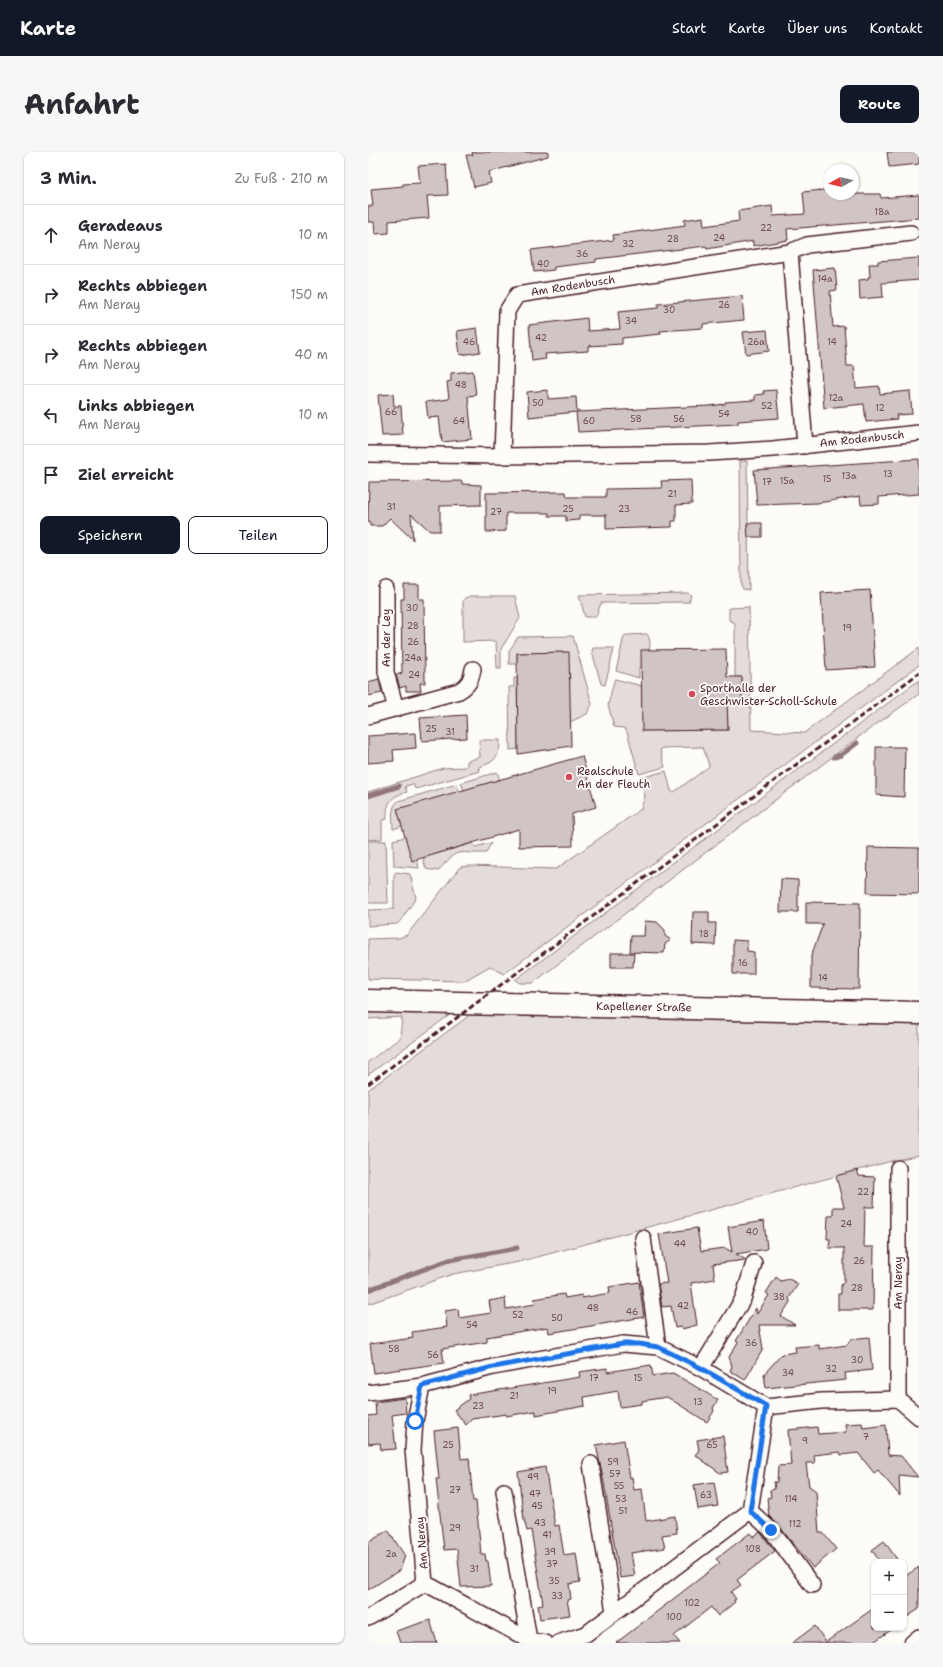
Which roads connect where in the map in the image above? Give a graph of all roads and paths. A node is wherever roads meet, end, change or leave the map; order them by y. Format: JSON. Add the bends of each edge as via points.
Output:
{"nodes":[{"id":1,"x":911,"y":233,"type":"dead end"},
{"id":2,"x":790,"y":252,"type":"junction"},
{"id":3,"x":919,"y":433,"type":"edge"},
{"id":4,"x":805,"y":446,"type":"junction"},
{"id":5,"x":368,"y":454,"type":"edge"},
{"id":6,"x":502,"y":456,"type":"junction"},
{"id":7,"x":386,"y":589,"type":"dead end"},
{"id":8,"x":473,"y":669,"type":"dead end"},
{"id":9,"x":396,"y":709,"type":"junction"},
{"id":10,"x":368,"y":716,"type":"edge"},
{"id":11,"x":368,"y":1001,"type":"edge"},
{"id":12,"x":919,"y":1012,"type":"edge"},
{"id":13,"x":898,"y":1168,"type":"dead end"},
{"id":14,"x":643,"y":1238,"type":"dead end"},
{"id":15,"x":754,"y":1263,"type":"dead end"},
{"id":16,"x":658,"y":1347,"type":"junction"},
{"id":17,"x":701,"y":1368,"type":"junction"},
{"id":18,"x":422,"y":1386,"type":"junction"},
{"id":19,"x":368,"y":1394,"type":"edge"},
{"id":20,"x":898,"y":1399,"type":"junction"},
{"id":21,"x":766,"y":1406,"type":"junction"},
{"id":22,"x":919,"y":1417,"type":"edge"},
{"id":23,"x":591,"y":1464,"type":"dead end"},
{"id":24,"x":504,"y":1491,"type":"dead end"},
{"id":25,"x":750,"y":1511,"type":"junction"},
{"id":26,"x":425,"y":1583,"type":"junction"},
{"id":27,"x":812,"y":1585,"type":"dead end"},
{"id":28,"x":614,"y":1612,"type":"junction"},
{"id":29,"x":368,"y":1618,"type":"edge"},
{"id":30,"x":919,"y":1637,"type":"edge"},
{"id":31,"x":529,"y":1640,"type":"junction"},
{"id":32,"x":545,"y":1643,"type":"edge"},
{"id":33,"x":558,"y":1643,"type":"edge"},
{"id":34,"x":912,"y":1643,"type":"edge"}],
"edges":[{"from":1,"to":2,"type":"street","name":"Am Rodenbusch","via":[[807,246]]},
{"from":2,"to":4,"type":"street","name":"Am Rodenbusch"},
{"from":2,"to":6,"type":"street","name":"Am Rodenbusch","via":[[517,295],[507,311]]},
{"from":3,"to":4,"type":"street","name":"Am Rodenbusch"},
{"from":4,"to":6,"type":"street","name":"Am Rodenbusch","via":[[709,453]]},
{"from":5,"to":6,"type":"street","name":"Am Rodenbusch"},
{"from":7,"to":9,"type":"street","name":"An der Ley","via":[[386,672]]},
{"from":8,"to":9,"type":"street","via":[[472,679],[467,686]]},
{"from":9,"to":10,"type":"street"},
{"from":11,"to":12,"type":"main road","name":"Kapellener Straße"},
{"from":13,"to":20,"type":"street","name":"Am Neray"},
{"from":14,"to":16,"type":"street"},
{"from":15,"to":17,"type":"street","via":[[743,1299]]},
{"from":16,"to":17,"type":"street"},
{"from":16,"to":18,"type":"street","via":[[623,1344],[493,1367]]},
{"from":17,"to":21,"type":"street"},
{"from":18,"to":19,"type":"street"},
{"from":18,"to":26,"type":"street","name":"Am Neray","via":[[415,1421],[413,1450]]},
{"from":20,"to":21,"type":"street","via":[[821,1401]]},
{"from":20,"to":22,"type":"street"},
{"from":21,"to":25,"type":"street"},
{"from":23,"to":28,"type":"street"},
{"from":24,"to":31,"type":"street"},
{"from":25,"to":27,"type":"street","via":[[771,1530]]},
{"from":25,"to":28,"type":"street"},
{"from":26,"to":29,"type":"street"},
{"from":26,"to":31,"type":"street","name":"Am Neray"},
{"from":28,"to":33,"type":"street","via":[[586,1634]]},
{"from":30,"to":34,"type":"street"},
{"from":31,"to":32,"type":"street","name":"Am Neray"}]}
